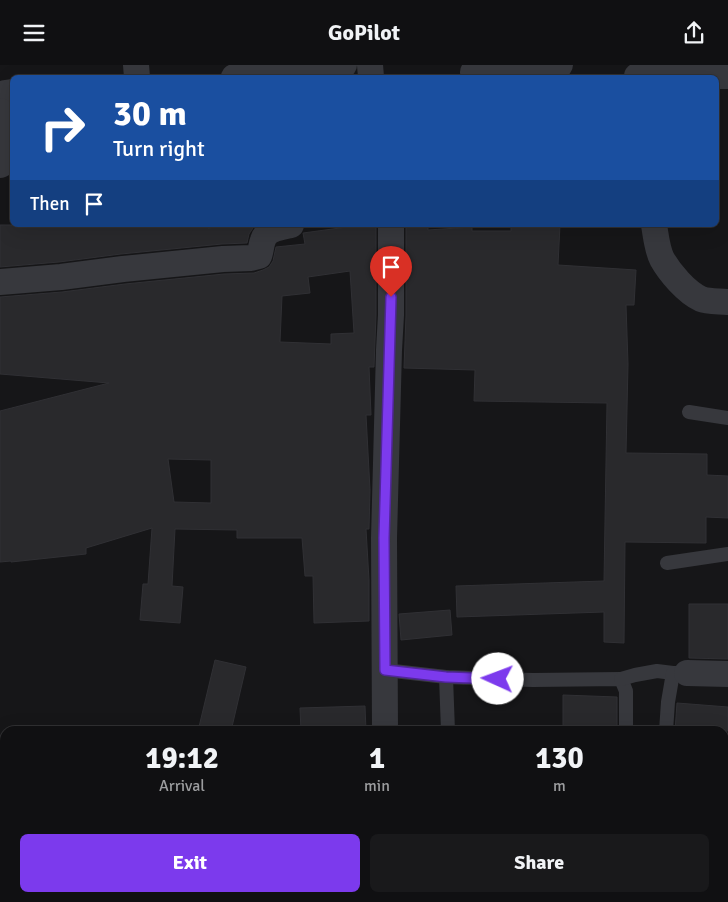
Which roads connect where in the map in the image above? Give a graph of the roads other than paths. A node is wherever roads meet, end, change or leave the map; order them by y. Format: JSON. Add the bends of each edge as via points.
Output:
{"nodes":[{"id":1,"x":344,"y":65,"type":"edge"},
{"id":2,"x":560,"y":65,"type":"edge"},
{"id":3,"x":473,"y":71,"type":"edge"},
{"id":4,"x":636,"y":73,"type":"edge"},
{"id":5,"x":252,"y":75,"type":"edge"},
{"id":6,"x":697,"y":75,"type":"edge"},
{"id":7,"x":10,"y":92,"type":"edge"},
{"id":8,"x":0,"y":110,"type":"edge"},
{"id":9,"x":0,"y":165,"type":"edge"},
{"id":10,"x":284,"y":227,"type":"edge"},
{"id":11,"x":391,"y":227,"type":"edge"},
{"id":12,"x":654,"y":227,"type":"edge"},
{"id":13,"x":0,"y":282,"type":"edge"},
{"id":14,"x":728,"y":302,"type":"edge"},
{"id":15,"x":689,"y":412,"type":"dead end"},
{"id":16,"x":728,"y":418,"type":"edge"},
{"id":17,"x":728,"y":554,"type":"edge"},
{"id":18,"x":668,"y":563,"type":"dead end"},
{"id":19,"x":385,"y":670,"type":"junction"},
{"id":20,"x":680,"y":673,"type":"junction"},
{"id":21,"x":728,"y":674,"type":"edge"},
{"id":22,"x":446,"y":677,"type":"junction"},
{"id":23,"x":621,"y":679,"type":"junction"},
{"id":24,"x":386,"y":726,"type":"edge"},
{"id":25,"x":448,"y":726,"type":"edge"},
{"id":26,"x":626,"y":726,"type":"edge"},
{"id":27,"x":666,"y":726,"type":"edge"}],
"edges":[{"from":1,"to":5,"type":"street"},
{"from":2,"to":3,"type":"street"},
{"from":4,"to":6,"type":"street"},
{"from":7,"to":8,"type":"street","via":[[1,96]]},
{"from":8,"to":9,"type":"street","via":[[3,161]]},
{"from":10,"to":13,"type":"street","via":[[266,233],[259,256],[251,258]]},
{"from":11,"to":19,"type":"street","via":[[384,538]]},
{"from":12,"to":14,"type":"street","via":[[662,259],[683,286],[702,299]]},
{"from":15,"to":16,"type":"lane"},
{"from":17,"to":18,"type":"lane"},
{"from":19,"to":22,"type":"lane"},
{"from":19,"to":24,"type":"street"},
{"from":20,"to":21,"type":"street"},
{"from":20,"to":23,"type":"lane","via":[[657,671]]},
{"from":20,"to":27,"type":"lane","via":[[668,702]]},
{"from":22,"to":23,"type":"lane"},
{"from":22,"to":25,"type":"lane"},
{"from":23,"to":26,"type":"lane","via":[[626,691]]}]}
